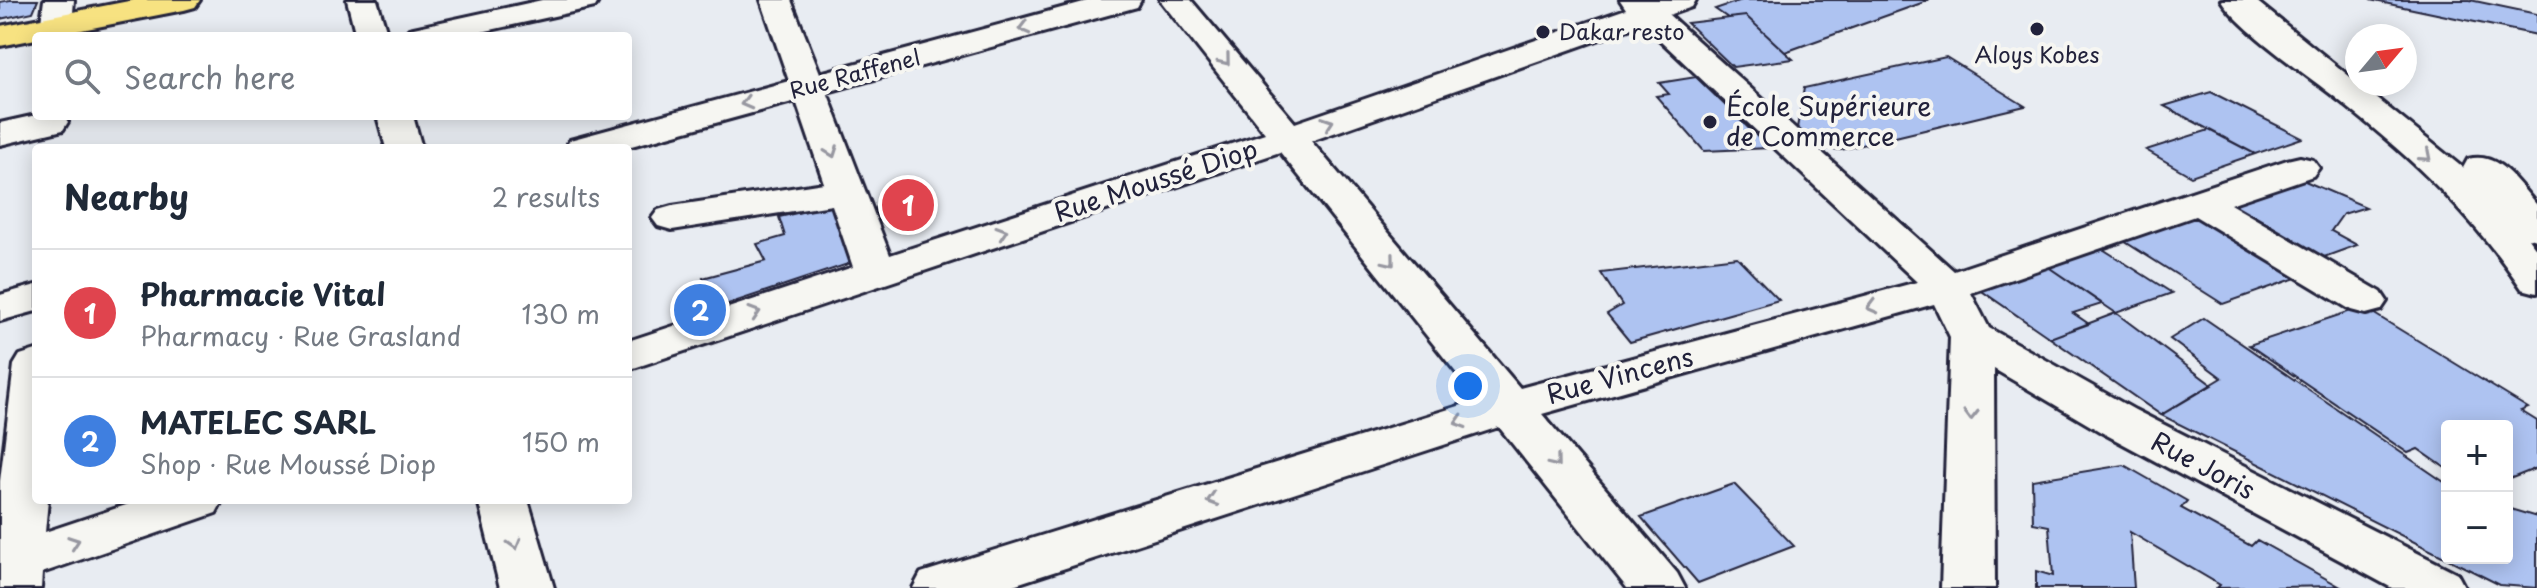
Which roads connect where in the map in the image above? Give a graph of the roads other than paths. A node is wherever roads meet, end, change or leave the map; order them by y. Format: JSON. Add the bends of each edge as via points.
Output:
{"nodes":[{"id":1,"x":184,"y":0,"type":"edge"},
{"id":2,"x":362,"y":0,"type":"edge"},
{"id":3,"x":584,"y":0,"type":"edge"},
{"id":4,"x":776,"y":0,"type":"edge"},
{"id":5,"x":1126,"y":0,"type":"edge"},
{"id":6,"x":1175,"y":0,"type":"edge"},
{"id":7,"x":2236,"y":0,"type":"edge"},
{"id":8,"x":2269,"y":0,"type":"edge"},
{"id":9,"x":1655,"y":4,"type":"edge"},
{"id":10,"x":57,"y":20,"type":"edge"},
{"id":11,"x":371,"y":32,"type":"edge"},
{"id":12,"x":438,"y":32,"type":"edge"},
{"id":13,"x":0,"y":36,"type":"edge"},
{"id":14,"x":2345,"y":60,"type":"edge"},
{"id":15,"x":809,"y":86,"type":"junction"},
{"id":16,"x":2391,"y":96,"type":"edge"},
{"id":17,"x":396,"y":120,"type":"edge"},
{"id":18,"x":50,"y":129,"type":"edge"},
{"id":19,"x":0,"y":134,"type":"edge"},
{"id":20,"x":1288,"y":137,"type":"junction"},
{"id":21,"x":403,"y":144,"type":"edge"},
{"id":22,"x":598,"y":144,"type":"edge"},
{"id":23,"x":2300,"y":168,"type":"dead end"},
{"id":24,"x":846,"y":191,"type":"junction"},
{"id":25,"x":2196,"y":201,"type":"junction"},
{"id":26,"x":672,"y":218,"type":"dead end"},
{"id":27,"x":2537,"y":228,"type":"edge"},
{"id":28,"x":876,"y":273,"type":"junction"},
{"id":29,"x":2537,"y":280,"type":"edge"},
{"id":30,"x":1947,"y":287,"type":"junction"},
{"id":31,"x":32,"y":299,"type":"edge"},
{"id":32,"x":2366,"y":301,"type":"dead end"},
{"id":33,"x":0,"y":308,"type":"edge"},
{"id":34,"x":1972,"y":337,"type":"junction"},
{"id":35,"x":632,"y":355,"type":"edge"},
{"id":36,"x":32,"y":397,"type":"edge"},
{"id":37,"x":1509,"y":407,"type":"junction"},
{"id":38,"x":188,"y":504,"type":"edge"},
{"id":39,"x":504,"y":504,"type":"edge"},
{"id":40,"x":10,"y":572,"type":"edge"},
{"id":41,"x":527,"y":588,"type":"edge"},
{"id":42,"x":940,"y":588,"type":"edge"},
{"id":43,"x":1658,"y":588,"type":"edge"},
{"id":44,"x":1968,"y":588,"type":"edge"},
{"id":45,"x":2438,"y":588,"type":"edge"}],
"edges":[{"from":1,"to":10,"type":"main road"},
{"from":2,"to":11,"type":"street"},
{"from":3,"to":12,"type":"street"},
{"from":4,"to":15,"type":"street"},
{"from":5,"to":15,"type":"street","name":"Rue Raffenel","one_way":true},
{"from":6,"to":20,"type":"street","one_way":true},
{"from":7,"to":29,"type":"street","one_way":true,"via":[[2451,177]]},
{"from":8,"to":14,"type":"street"},
{"from":20,"to":9,"type":"street","name":"Rue Moussé Diop","one_way":true},
{"from":9,"to":30,"type":"street"},
{"from":10,"to":13,"type":"main road"},
{"from":15,"to":22,"type":"street","name":"Rue Raffenel","one_way":true},
{"from":15,"to":24,"type":"street","one_way":true},
{"from":16,"to":27,"type":"street","via":[[2482,168]]},
{"from":17,"to":21,"type":"street"},
{"from":18,"to":19,"type":"street"},
{"from":28,"to":20,"type":"street","name":"Rue Moussé Diop","one_way":true},
{"from":20,"to":37,"type":"street","one_way":true},
{"from":23,"to":25,"type":"street","name":"Rue Vincens"},
{"from":24,"to":26,"type":"street"},
{"from":24,"to":28,"type":"street"},
{"from":25,"to":30,"type":"street","name":"Rue Vincens"},
{"from":25,"to":32,"type":"street"},
{"from":35,"to":28,"type":"street","name":"Rue Moussé Diop","one_way":true},
{"from":30,"to":34,"type":"street"},
{"from":30,"to":37,"type":"street","name":"Rue Vincens","one_way":true},
{"from":31,"to":33,"type":"street"},
{"from":34,"to":44,"type":"street","one_way":true},
{"from":34,"to":45,"type":"street","name":"Rue Joris","via":[[2118,421]]},
{"from":36,"to":40,"type":"street"},
{"from":37,"to":42,"type":"street","name":"Rue Vincens","one_way":true},
{"from":37,"to":43,"type":"street","one_way":true},
{"from":40,"to":38,"type":"street","one_way":true},
{"from":39,"to":41,"type":"street","one_way":true}]}
